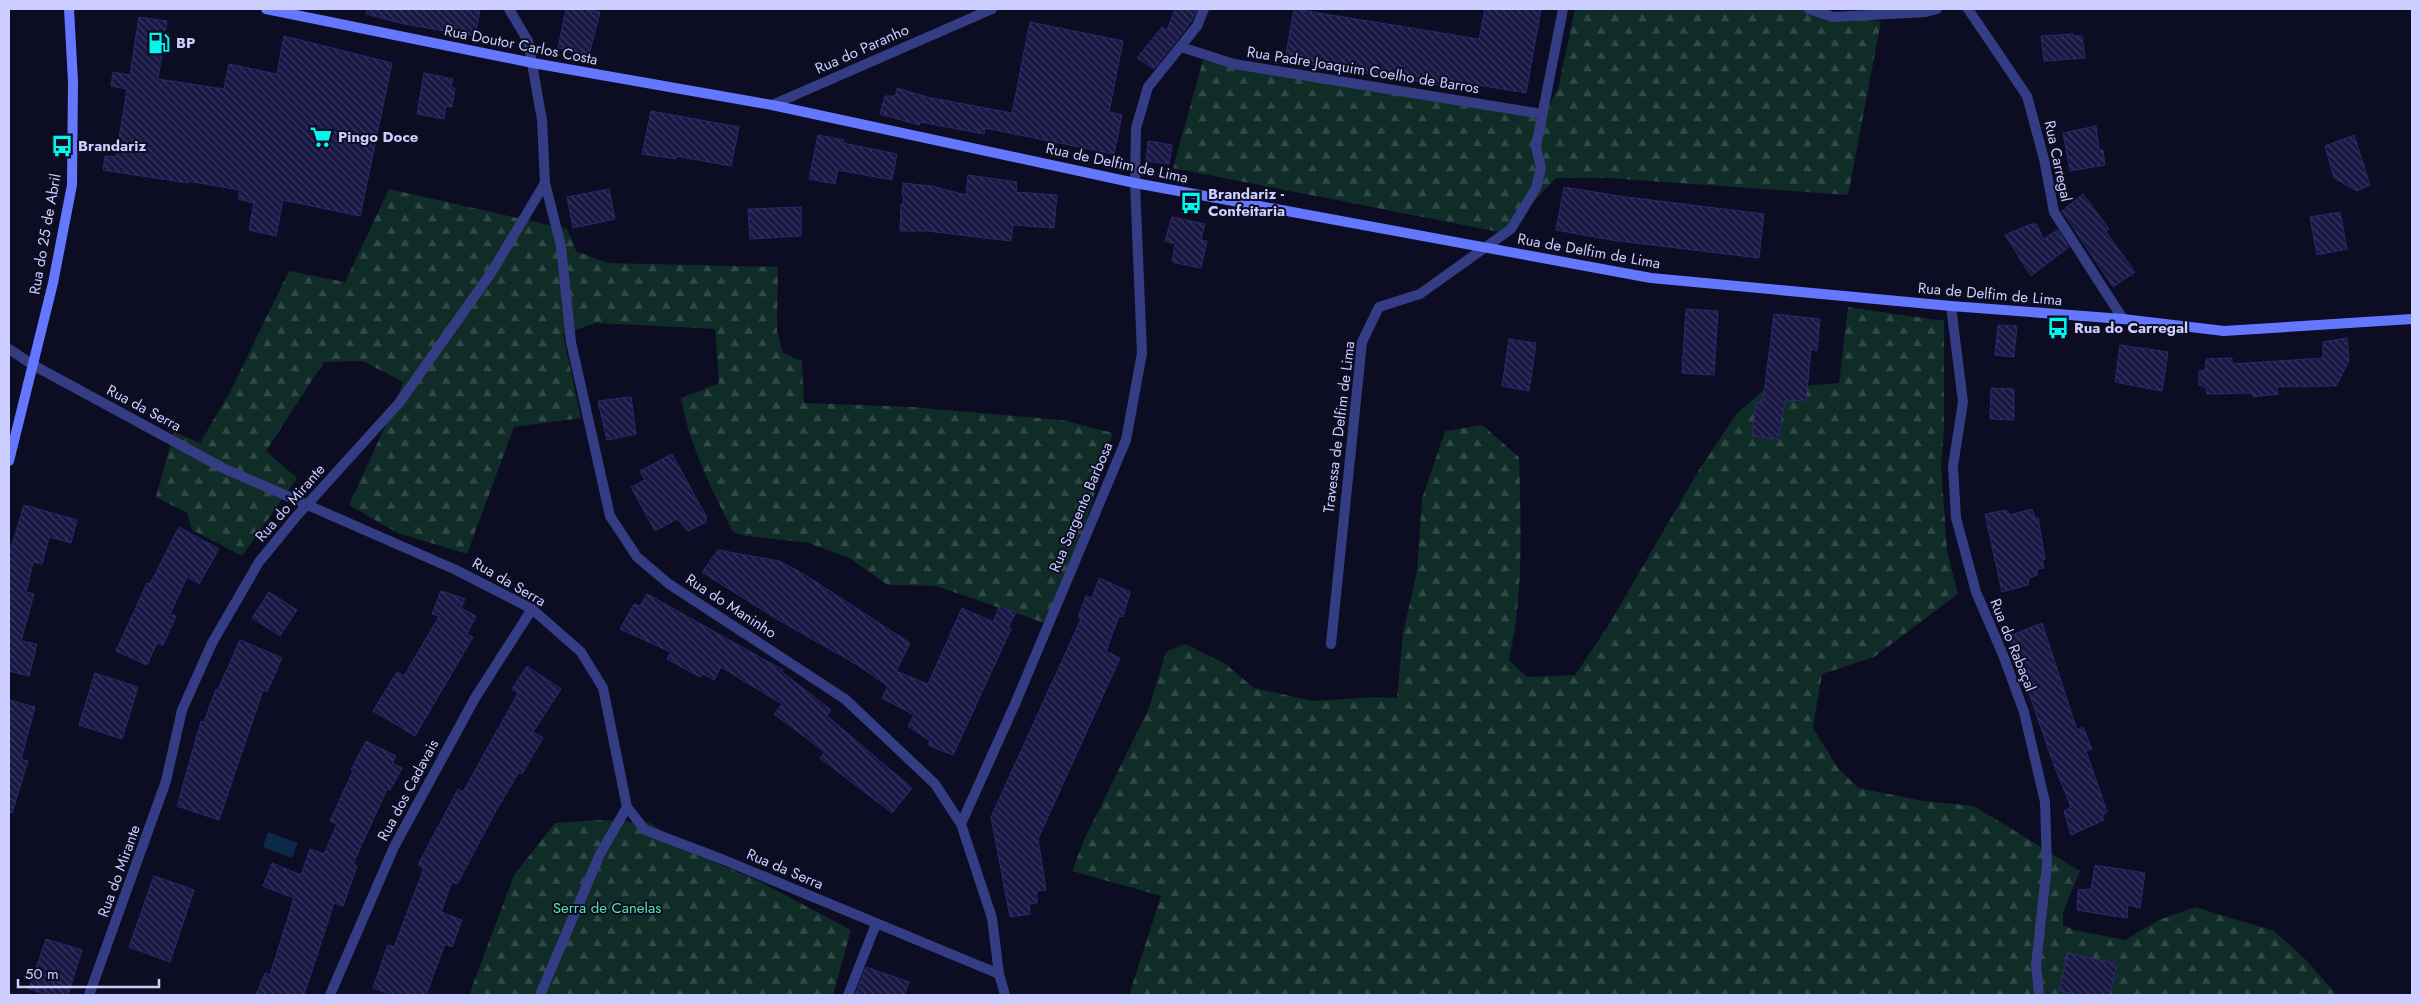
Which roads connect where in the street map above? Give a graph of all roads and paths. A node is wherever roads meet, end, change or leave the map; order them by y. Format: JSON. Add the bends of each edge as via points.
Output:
{"nodes":[{"id":1,"x":69,"y":9,"type":"edge"},
{"id":2,"x":266,"y":9,"type":"edge"},
{"id":3,"x":509,"y":9,"type":"edge"},
{"id":4,"x":992,"y":9,"type":"edge"},
{"id":5,"x":1204,"y":9,"type":"edge"},
{"id":6,"x":1563,"y":9,"type":"edge"},
{"id":7,"x":1809,"y":9,"type":"edge"},
{"id":8,"x":1937,"y":9,"type":"edge"},
{"id":9,"x":1968,"y":9,"type":"edge"},
{"id":10,"x":1181,"y":46,"type":"junction"},
{"id":11,"x":532,"y":63,"type":"junction"},
{"id":12,"x":772,"y":105,"type":"junction"},
{"id":13,"x":1542,"y":114,"type":"junction"},
{"id":14,"x":545,"y":183,"type":"junction"},
{"id":15,"x":1135,"y":183,"type":"junction"},
{"id":16,"x":1484,"y":248,"type":"junction"},
{"id":17,"x":1951,"y":306,"type":"junction"},
{"id":18,"x":2123,"y":319,"type":"junction"},
{"id":19,"x":2412,"y":319,"type":"edge"},
{"id":20,"x":9,"y":349,"type":"edge"},
{"id":21,"x":33,"y":364,"type":"junction"},
{"id":22,"x":9,"y":461,"type":"edge"},
{"id":23,"x":308,"y":504,"type":"junction"},
{"id":24,"x":532,"y":609,"type":"junction"},
{"id":25,"x":1331,"y":644,"type":"dead end"},
{"id":26,"x":627,"y":806,"type":"junction"},
{"id":27,"x":961,"y":824,"type":"junction"},
{"id":28,"x":876,"y":924,"type":"junction"},
{"id":29,"x":999,"y":974,"type":"junction"},
{"id":30,"x":89,"y":995,"type":"edge"},
{"id":31,"x":330,"y":995,"type":"edge"},
{"id":32,"x":540,"y":995,"type":"edge"},
{"id":33,"x":848,"y":995,"type":"edge"},
{"id":34,"x":1005,"y":995,"type":"edge"},
{"id":35,"x":2039,"y":995,"type":"edge"}],
"edges":[{"from":1,"to":21,"type":"main road","name":"Rua do 25 de Abril","via":[[73,82],[72,184]]},
{"from":2,"to":11,"type":"main road","name":"Rua Doutor Carlos Costa"},
{"from":3,"to":11,"type":"street","via":[[528,41]]},
{"from":4,"to":12,"type":"street","name":"Rua do Paranho"},
{"from":5,"to":10,"type":"street","name":"Rua Sargento Barbosa","via":[[1197,26]]},
{"from":6,"to":13,"type":"street","name":"Travessa de Delfim de Lima"},
{"from":7,"to":8,"type":"street","via":[[1833,18]]},
{"from":9,"to":18,"type":"street","name":"Rua Carregal","via":[[2027,96],[2054,212]]},
{"from":10,"to":13,"type":"street","name":"Rua Padre Joaquim Coelho de Barros","via":[[1234,64]]},
{"from":10,"to":15,"type":"street","name":"Rua Sargento Barbosa","via":[[1148,87],[1136,128]]},
{"from":11,"to":12,"type":"main road","name":"Rua Doutor Carlos Costa"},
{"from":11,"to":14,"type":"street","via":[[542,120]]},
{"from":12,"to":15,"type":"main road","name":"Rua de Delfim de Lima"},
{"from":13,"to":16,"type":"street","name":"Travessa de Delfim de Lima","via":[[1536,147],[1541,168],[1536,188],[1511,229]]},
{"from":14,"to":23,"type":"street","name":"Rua do Mirante","via":[[491,273],[399,403]]},
{"from":14,"to":27,"type":"street","name":"Rua do Maninho","via":[[561,246],[571,342],[610,516],[637,557],[669,584],[845,699],[936,784]]},
{"from":15,"to":16,"type":"main road","name":"Rua de Delfim de Lima"},
{"from":15,"to":27,"type":"street","name":"Rua Sargento Barbosa","via":[[1142,353],[1126,440]]},
{"from":16,"to":17,"type":"main road","name":"Rua de Delfim de Lima","via":[[1651,278]]},
{"from":16,"to":25,"type":"street","name":"Travessa de Delfim de Lima","via":[[1420,294],[1380,307],[1362,342]]},
{"from":17,"to":18,"type":"main road","name":"Rua de Delfim de Lima"},
{"from":17,"to":35,"type":"street","name":"Rua do Rabaçal","via":[[1963,402],[1953,466],[1956,518],[1976,592],[2024,712],[2045,802],[2048,865],[2036,965]]},
{"from":18,"to":19,"type":"main road","name":"Rua de Delfim de Lima","via":[[2224,331]]},
{"from":20,"to":21,"type":"street","name":"Rua da Serra"},
{"from":21,"to":22,"type":"main road","name":"Rua do 25 de Abril"},
{"from":21,"to":23,"type":"street","name":"Rua da Serra","via":[[223,468]]},
{"from":23,"to":24,"type":"street","name":"Rua da Serra","via":[[456,570]]},
{"from":23,"to":30,"type":"street","name":"Rua do Mirante","via":[[259,562],[212,643],[182,710],[166,781]]},
{"from":24,"to":26,"type":"street","name":"Rua da Serra","via":[[581,652],[602,688]]},
{"from":24,"to":31,"type":"street","name":"Rua dos Cadavais","via":[[475,698],[394,847]]},
{"from":26,"to":28,"type":"street","name":"Rua da Serra","via":[[645,830]]},
{"from":26,"to":32,"type":"street","via":[[600,854]]},
{"from":27,"to":29,"type":"street","name":"Rua do Maninho","via":[[992,918]]},
{"from":28,"to":29,"type":"street","name":"Rua da Serra"},
{"from":28,"to":33,"type":"street"},
{"from":29,"to":34,"type":"street","name":"Rua do Maninho"}]}
